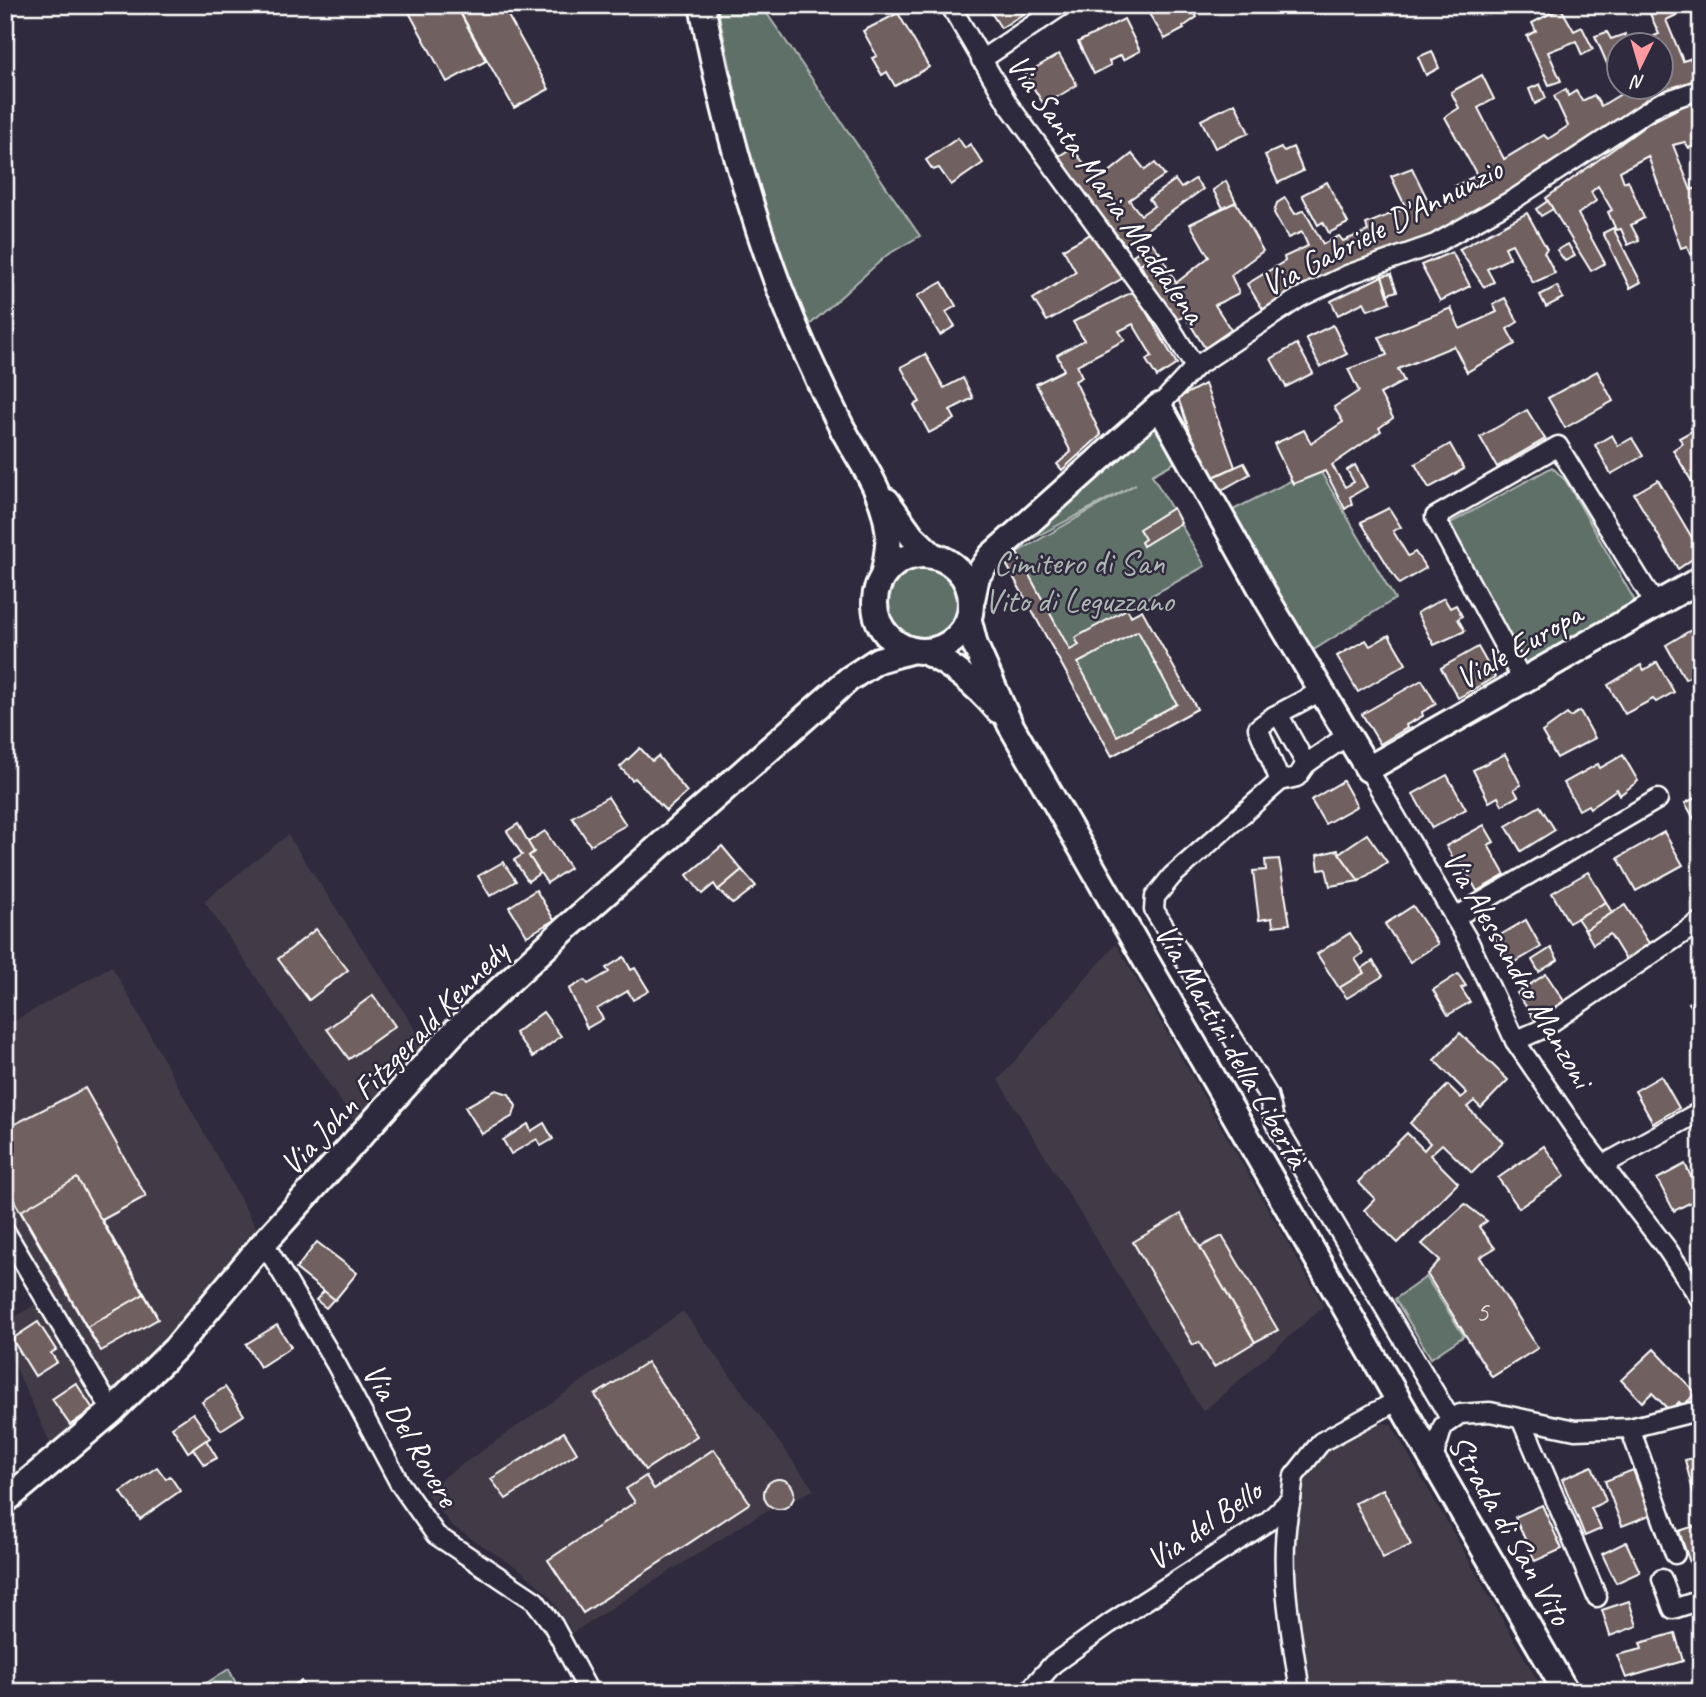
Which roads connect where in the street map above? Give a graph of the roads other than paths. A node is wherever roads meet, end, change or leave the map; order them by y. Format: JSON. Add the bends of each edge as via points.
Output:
{"nodes":[{"id":1,"x":702,"y":5,"type":"edge"},
{"id":2,"x":950,"y":5,"type":"edge"},
{"id":3,"x":1063,"y":5,"type":"edge"},
{"id":4,"x":981,"y":60,"type":"junction"},
{"id":5,"x":1701,"y":89,"type":"edge"},
{"id":6,"x":1195,"y":367,"type":"junction"},
{"id":7,"x":1159,"y":406,"type":"junction"},
{"id":8,"x":878,"y":489,"type":"junction"},
{"id":9,"x":1016,"y":533,"type":"junction"},
{"id":10,"x":938,"y":557,"type":"junction"},
{"id":11,"x":883,"y":576,"type":"junction"},
{"id":12,"x":1701,"y":579,"type":"edge"},
{"id":13,"x":1655,"y":604,"type":"junction"},
{"id":14,"x":970,"y":610,"type":"junction"},
{"id":15,"x":878,"y":620,"type":"junction"},
{"id":16,"x":919,"y":651,"type":"junction"},
{"id":17,"x":849,"y":679,"type":"junction"},
{"id":18,"x":1523,"y":681,"type":"junction"},
{"id":19,"x":1321,"y":691,"type":"junction"},
{"id":20,"x":1274,"y":716,"type":"junction"},
{"id":21,"x":1010,"y":724,"type":"junction"},
{"id":22,"x":1348,"y":735,"type":"junction"},
{"id":23,"x":1306,"y":764,"type":"junction"},
{"id":24,"x":1368,"y":769,"type":"junction"},
{"id":25,"x":1280,"y":781,"type":"junction"},
{"id":26,"x":1658,"y":799,"type":"dead end"},
{"id":27,"x":1454,"y":918,"type":"junction"},
{"id":28,"x":1701,"y":921,"type":"edge"},
{"id":29,"x":1515,"y":1041,"type":"junction"},
{"id":30,"x":1701,"y":1111,"type":"edge"},
{"id":31,"x":1604,"y":1165,"type":"junction"},
{"id":32,"x":5,"y":1231,"type":"edge"},
{"id":33,"x":264,"y":1243,"type":"junction"},
{"id":34,"x":1701,"y":1300,"type":"edge"},
{"id":35,"x":1398,"y":1400,"type":"junction"},
{"id":36,"x":1701,"y":1410,"type":"edge"},
{"id":37,"x":112,"y":1411,"type":"junction"},
{"id":38,"x":1451,"y":1420,"type":"junction"},
{"id":39,"x":1522,"y":1421,"type":"junction"},
{"id":40,"x":1630,"y":1427,"type":"junction"},
{"id":41,"x":1433,"y":1458,"type":"junction"},
{"id":42,"x":1291,"y":1499,"type":"junction"},
{"id":43,"x":5,"y":1501,"type":"edge"},
{"id":44,"x":1675,"y":1554,"type":"dead end"},
{"id":45,"x":1662,"y":1579,"type":"dead end"},
{"id":46,"x":1597,"y":1597,"type":"dead end"},
{"id":47,"x":1701,"y":1600,"type":"edge"},
{"id":48,"x":589,"y":1692,"type":"edge"},
{"id":49,"x":1028,"y":1692,"type":"edge"},
{"id":50,"x":1300,"y":1692,"type":"edge"},
{"id":51,"x":1566,"y":1692,"type":"edge"}],
"edges":[{"from":1,"to":8,"type":"main road","via":[[728,122],[776,280],[837,417]]},
{"from":2,"to":4,"type":"street","name":"Via Santa Maria Maddalena"},
{"from":3,"to":4,"type":"street"},
{"from":4,"to":6,"type":"street","name":"Via Santa Maria Maddalena","via":[[1015,115]]},
{"from":5,"to":6,"type":"street","name":"Via Gabriele D'Annunzio","via":[[1660,103],[1516,198],[1435,244],[1347,275],[1299,298]]},
{"from":6,"to":7,"type":"street","name":"Via Gabriele D'Annunzio"},
{"from":7,"to":9,"type":"main road","name":"Via Gabriele D'Annunzio"},
{"from":7,"to":19,"type":"main road","name":"Via Alessandro Manzoni"},
{"from":8,"to":10,"type":"main road","via":[[912,536]]},
{"from":8,"to":11,"type":"main road","via":[[888,529]]},
{"from":9,"to":10,"type":"main road","name":"Via Gabriele D'Annunzio","via":[[974,552]]},
{"from":9,"to":14,"type":"main road","name":"Via Gabriele D'Annunzio","via":[[983,565],[974,583]]},
{"from":10,"to":11,"type":"main road","via":[[907,557]]},
{"from":10,"to":14,"type":"main road","via":[[963,576]]},
{"from":11,"to":15,"type":"main road","via":[[875,605]]},
{"from":12,"to":13,"type":"main road","name":"Viale Europa"},
{"from":13,"to":18,"type":"main road","name":"Viale Europa"},
{"from":13,"to":18,"type":"street","via":[[1558,446],[1435,517]]},
{"from":14,"to":16,"type":"main road","via":[[952,642]]},
{"from":14,"to":21,"type":"main road","name":"Via Martiri della Libertà","via":[[975,645]]},
{"from":15,"to":16,"type":"main road","via":[[891,640]]},
{"from":15,"to":17,"type":"main road","name":"Via John Fitzgerald Kennedy"},
{"from":16,"to":17,"type":"main road","name":"Via John Fitzgerald Kennedy","via":[[878,660]]},
{"from":16,"to":21,"type":"main road","name":"Via Martiri della Libertà","via":[[946,662],[978,687]]},
{"from":17,"to":33,"type":"main road","name":"Via John Fitzgerald Kennedy","via":[[453,1032]]},
{"from":18,"to":24,"type":"main road","name":"Viale Europa"},
{"from":19,"to":20,"type":"street"},
{"from":19,"to":22,"type":"main road","name":"Via Alessandro Manzoni"},
{"from":20,"to":23,"type":"street","via":[[1281,719]]},
{"from":20,"to":25,"type":"street","via":[[1258,728]]},
{"from":21,"to":35,"type":"main road","name":"Via Martiri della Libertà"},
{"from":22,"to":23,"type":"street"},
{"from":22,"to":24,"type":"main road","name":"Via Alessandro Manzoni"},
{"from":23,"to":25,"type":"street","via":[[1297,777]]},
{"from":24,"to":27,"type":"street","name":"Via Alessandro Manzoni"},
{"from":25,"to":38,"type":"street","via":[[1172,876],[1155,897],[1154,910],[1268,1095],[1275,1123]]},
{"from":26,"to":27,"type":"street"},
{"from":27,"to":29,"type":"street","name":"Via Alessandro Manzoni"},
{"from":28,"to":29,"type":"street","via":[[1540,1030]]},
{"from":29,"to":31,"type":"street","name":"Via Alessandro Manzoni"},
{"from":30,"to":31,"type":"street"},
{"from":31,"to":34,"type":"street","name":"Via Alessandro Manzoni"},
{"from":32,"to":37,"type":"street"},
{"from":33,"to":37,"type":"main road","name":"Via John Fitzgerald Kennedy","via":[[175,1349]]},
{"from":33,"to":48,"type":"street","name":"Via Del Rovere","via":[[400,1484],[436,1535],[535,1601]]},
{"from":35,"to":41,"type":"main road","name":"Strada di San Vito"},
{"from":35,"to":42,"type":"street","name":"Via del Bello","via":[[1321,1442],[1294,1476]]},
{"from":36,"to":40,"type":"street"},
{"from":37,"to":43,"type":"main road","name":"Via John Fitzgerald Kennedy"},
{"from":38,"to":39,"type":"street","via":[[1460,1414],[1490,1412]]},
{"from":38,"to":41,"type":"street","via":[[1443,1426]]},
{"from":39,"to":40,"type":"street","via":[[1574,1430]]},
{"from":39,"to":46,"type":"street"},
{"from":40,"to":44,"type":"street"},
{"from":41,"to":51,"type":"main road","name":"Strada di San Vito"},
{"from":42,"to":49,"type":"street","name":"Via del Bello","via":[[1267,1522],[1053,1664]]},
{"from":42,"to":50,"type":"street","via":[[1284,1566]]},
{"from":45,"to":47,"type":"street","via":[[1674,1609]]}]}
